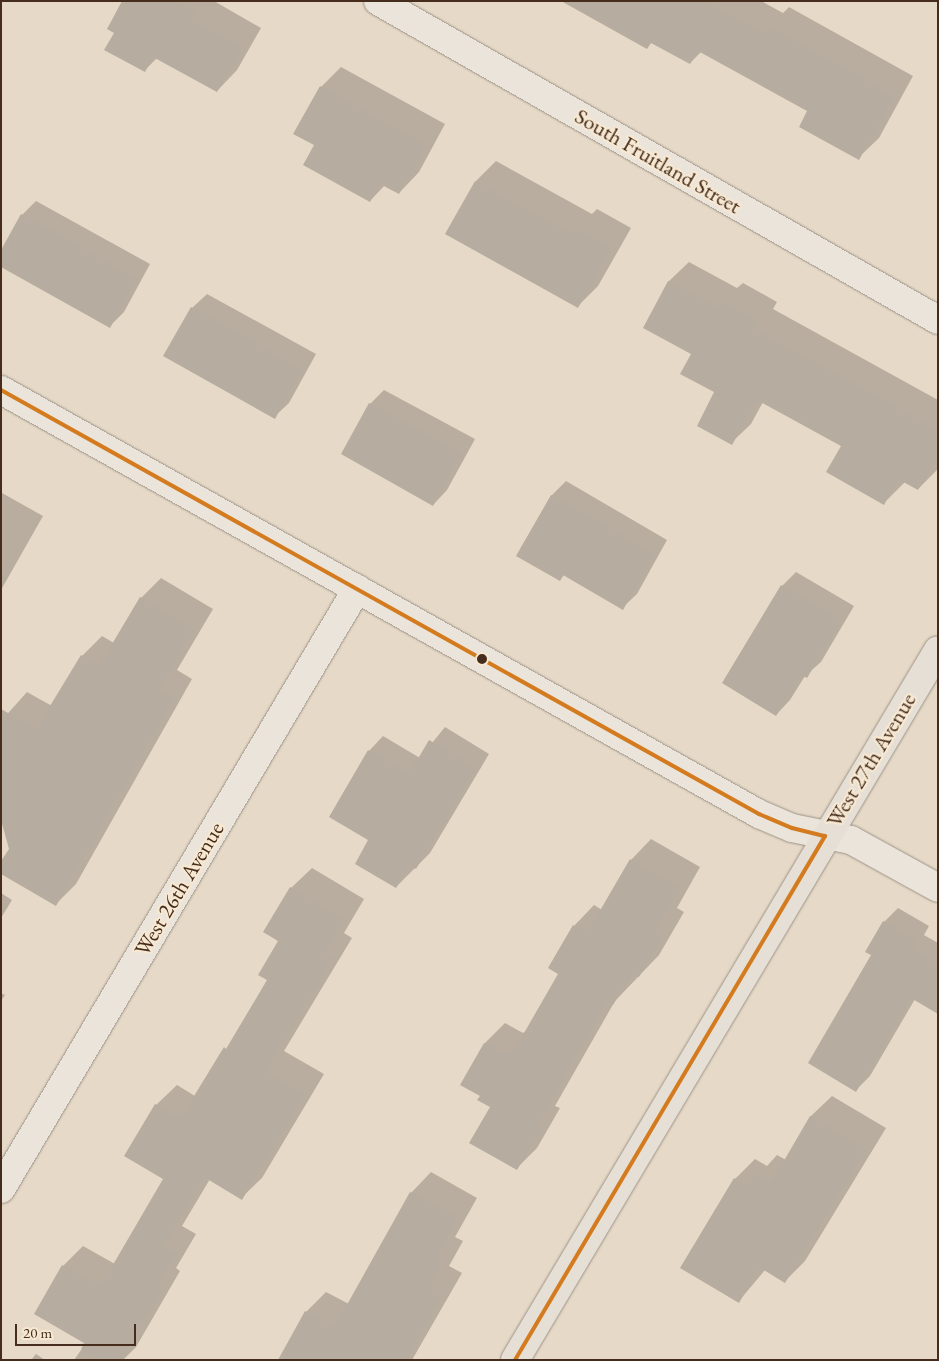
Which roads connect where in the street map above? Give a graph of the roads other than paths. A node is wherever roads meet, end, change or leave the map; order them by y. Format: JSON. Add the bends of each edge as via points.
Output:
{"nodes":[{"id":1,"x":378,"y":1,"type":"edge"},
{"id":2,"x":938,"y":320,"type":"edge"},
{"id":3,"x":1,"y":390,"type":"edge"},
{"id":4,"x":357,"y":589,"type":"junction"},
{"id":5,"x":938,"y":650,"type":"edge"},
{"id":6,"x":825,"y":836,"type":"junction"},
{"id":7,"x":938,"y":888,"type":"edge"},
{"id":8,"x":1,"y":1189,"type":"edge"},
{"id":9,"x":515,"y":1360,"type":"edge"}],
"edges":[{"from":1,"to":2,"type":"street","name":"South Fruitland Street"},
{"from":3,"to":4,"type":"street"},
{"from":4,"to":6,"type":"street","via":[[759,814],[792,828]]},
{"from":4,"to":8,"type":"street","name":"West 26th Avenue"},
{"from":5,"to":6,"type":"main road","name":"West 27th Avenue"},
{"from":6,"to":7,"type":"street","via":[[851,840]]},
{"from":6,"to":9,"type":"main road","name":"West 27th Avenue"}]}
